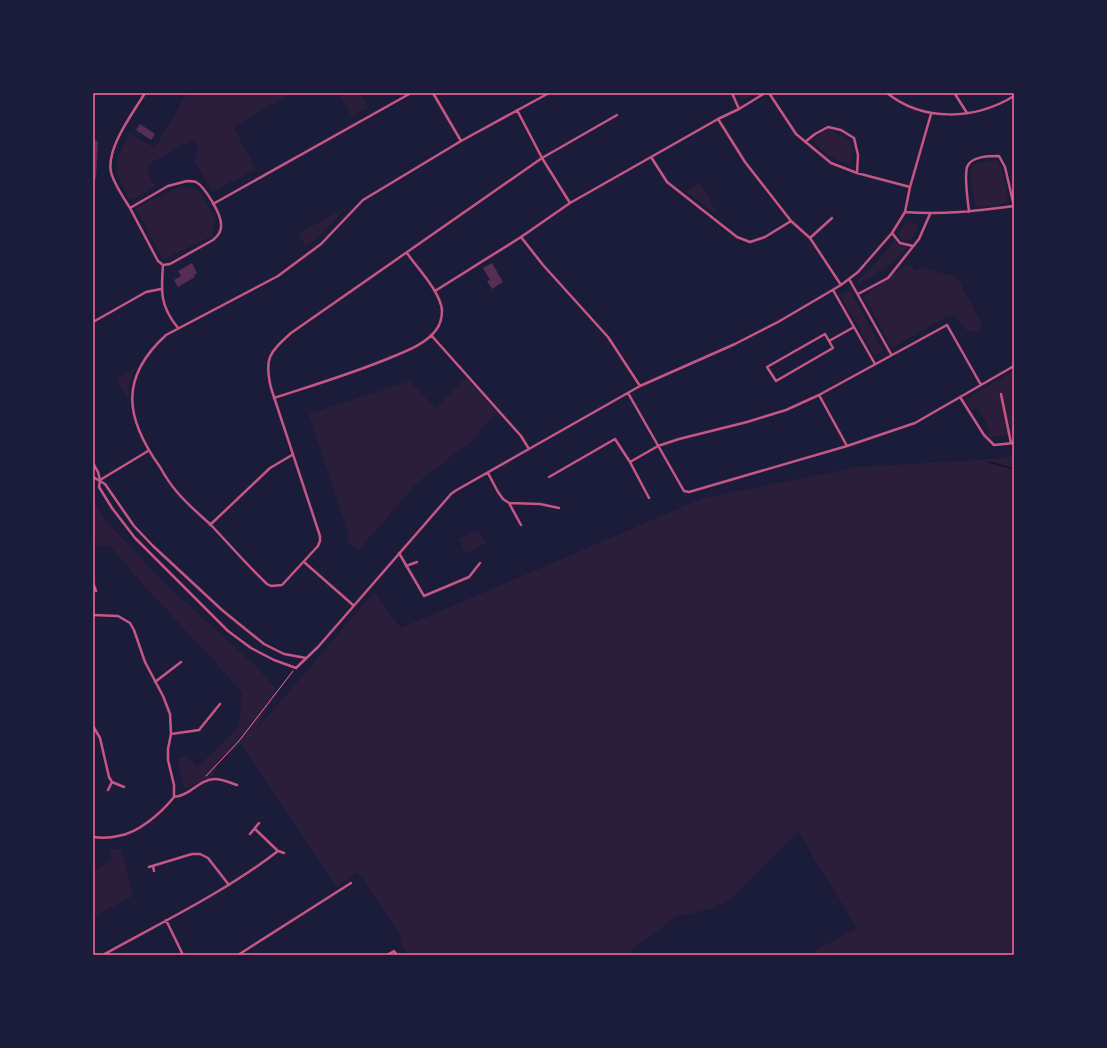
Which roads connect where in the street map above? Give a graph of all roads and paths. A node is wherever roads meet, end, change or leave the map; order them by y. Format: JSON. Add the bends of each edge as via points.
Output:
{"nodes":[{"id":1,"x":145,"y":93,"type":"edge"},
{"id":2,"x":411,"y":93,"type":"edge"},
{"id":3,"x":433,"y":93,"type":"edge"},
{"id":4,"x":549,"y":93,"type":"edge"},
{"id":5,"x":732,"y":93,"type":"edge"},
{"id":6,"x":765,"y":93,"type":"edge"},
{"id":7,"x":769,"y":93,"type":"edge"},
{"id":8,"x":887,"y":93,"type":"edge"},
{"id":9,"x":955,"y":94,"type":"edge"},
{"id":10,"x":1014,"y":96,"type":"edge"},
{"id":11,"x":739,"y":109,"type":"junction"},
{"id":12,"x":517,"y":110,"type":"junction"},
{"id":13,"x":931,"y":114,"type":"junction"},
{"id":14,"x":968,"y":114,"type":"junction"},
{"id":15,"x":618,"y":115,"type":"dead end"},
{"id":16,"x":718,"y":119,"type":"junction"},
{"id":17,"x":461,"y":141,"type":"junction"},
{"id":18,"x":805,"y":142,"type":"junction"},
{"id":19,"x":651,"y":157,"type":"junction"},
{"id":20,"x":542,"y":158,"type":"junction"},
{"id":21,"x":857,"y":173,"type":"junction"},
{"id":22,"x":910,"y":187,"type":"junction"},
{"id":23,"x":570,"y":203,"type":"junction"},
{"id":24,"x":213,"y":204,"type":"junction"},
{"id":25,"x":1014,"y":206,"type":"edge"},
{"id":26,"x":130,"y":208,"type":"junction"},
{"id":27,"x":905,"y":212,"type":"junction"},
{"id":28,"x":969,"y":212,"type":"junction"},
{"id":29,"x":930,"y":214,"type":"junction"},
{"id":30,"x":832,"y":218,"type":"dead end"},
{"id":31,"x":791,"y":221,"type":"junction"},
{"id":32,"x":892,"y":233,"type":"junction"},
{"id":33,"x":521,"y":237,"type":"junction"},
{"id":34,"x":810,"y":238,"type":"junction"},
{"id":35,"x":913,"y":246,"type":"junction"},
{"id":36,"x":407,"y":253,"type":"junction"},
{"id":37,"x":163,"y":265,"type":"junction"},
{"id":38,"x":849,"y":279,"type":"junction"},
{"id":39,"x":841,"y":285,"type":"junction"},
{"id":40,"x":161,"y":289,"type":"junction"},
{"id":41,"x":832,"y":290,"type":"junction"},
{"id":42,"x":435,"y":292,"type":"junction"},
{"id":43,"x":858,"y":294,"type":"junction"},
{"id":44,"x":93,"y":322,"type":"edge"},
{"id":45,"x":854,"y":327,"type":"junction"},
{"id":46,"x":178,"y":328,"type":"junction"},
{"id":47,"x":430,"y":335,"type":"junction"},
{"id":48,"x":829,"y":341,"type":"junction"},
{"id":49,"x":891,"y":354,"type":"junction"},
{"id":50,"x":875,"y":364,"type":"junction"},
{"id":51,"x":1014,"y":366,"type":"edge"},
{"id":52,"x":981,"y":385,"type":"junction"},
{"id":53,"x":640,"y":386,"type":"junction"},
{"id":54,"x":628,"y":393,"type":"junction"},
{"id":55,"x":1001,"y":394,"type":"dead end"},
{"id":56,"x":819,"y":395,"type":"junction"},
{"id":57,"x":960,"y":397,"type":"junction"},
{"id":58,"x":274,"y":398,"type":"junction"},
{"id":59,"x":1012,"y":443,"type":"edge"},
{"id":60,"x":658,"y":446,"type":"junction"},
{"id":61,"x":847,"y":446,"type":"junction"},
{"id":62,"x":529,"y":449,"type":"junction"},
{"id":63,"x":148,"y":451,"type":"junction"},
{"id":64,"x":292,"y":455,"type":"junction"},
{"id":65,"x":630,"y":462,"type":"junction"},
{"id":66,"x":93,"y":463,"type":"edge"},
{"id":67,"x":488,"y":473,"type":"junction"},
{"id":68,"x":93,"y":476,"type":"edge"},
{"id":69,"x":549,"y":477,"type":"dead end"},
{"id":70,"x":100,"y":480,"type":"junction"},
{"id":71,"x":650,"y":498,"type":"dead end"},
{"id":72,"x":509,"y":503,"type":"junction"},
{"id":73,"x":559,"y":508,"type":"dead end"},
{"id":74,"x":210,"y":525,"type":"junction"},
{"id":75,"x":520,"y":525,"type":"dead end"},
{"id":76,"x":399,"y":553,"type":"junction"},
{"id":77,"x":304,"y":562,"type":"junction"},
{"id":78,"x":417,"y":562,"type":"dead end"},
{"id":79,"x":480,"y":563,"type":"dead end"},
{"id":80,"x":406,"y":566,"type":"junction"},
{"id":81,"x":93,"y":583,"type":"edge"},
{"id":82,"x":96,"y":591,"type":"dead end"},
{"id":83,"x":353,"y":605,"type":"junction"},
{"id":84,"x":93,"y":615,"type":"edge"},
{"id":85,"x":307,"y":658,"type":"junction"},
{"id":86,"x":181,"y":662,"type":"dead end"},
{"id":87,"x":296,"y":668,"type":"junction"},
{"id":88,"x":155,"y":682,"type":"junction"},
{"id":89,"x":220,"y":704,"type":"dead end"},
{"id":90,"x":93,"y":726,"type":"edge"},
{"id":91,"x":171,"y":734,"type":"junction"},
{"id":92,"x":112,"y":782,"type":"junction"},
{"id":93,"x":200,"y":783,"type":"junction"},
{"id":94,"x":237,"y":785,"type":"dead end"},
{"id":95,"x":124,"y":786,"type":"dead end"},
{"id":96,"x":108,"y":790,"type":"dead end"},
{"id":97,"x":174,"y":797,"type":"junction"},
{"id":98,"x":259,"y":823,"type":"dead end"},
{"id":99,"x":254,"y":829,"type":"junction"},
{"id":100,"x":250,"y":834,"type":"dead end"},
{"id":101,"x":93,"y":837,"type":"edge"},
{"id":102,"x":278,"y":851,"type":"junction"},
{"id":103,"x":284,"y":853,"type":"dead end"},
{"id":104,"x":153,"y":866,"type":"junction"},
{"id":105,"x":149,"y":867,"type":"dead end"},
{"id":106,"x":154,"y":871,"type":"dead end"},
{"id":107,"x":351,"y":883,"type":"dead end"},
{"id":108,"x":229,"y":884,"type":"junction"},
{"id":109,"x":166,"y":920,"type":"junction"},
{"id":110,"x":103,"y":955,"type":"edge"},
{"id":111,"x":183,"y":955,"type":"edge"},
{"id":112,"x":238,"y":955,"type":"edge"},
{"id":113,"x":387,"y":955,"type":"edge"},
{"id":114,"x":397,"y":955,"type":"edge"}],
"edges":[{"from":1,"to":26,"type":"street","via":[[115,143],[111,155],[111,171]]},
{"from":2,"to":24,"type":"street"},
{"from":3,"to":17,"type":"street"},
{"from":4,"to":12,"type":"street"},
{"from":5,"to":11,"type":"street"},
{"from":6,"to":11,"type":"street"},
{"from":7,"to":18,"type":"street","via":[[796,134]]},
{"from":8,"to":13,"type":"street","via":[[901,103]]},
{"from":9,"to":14,"type":"street"},
{"from":10,"to":14,"type":"street","via":[[987,109]]},
{"from":11,"to":16,"type":"street"},
{"from":12,"to":17,"type":"street"},
{"from":12,"to":20,"type":"street"},
{"from":13,"to":14,"type":"street"},
{"from":13,"to":22,"type":"street"},
{"from":15,"to":20,"type":"street"},
{"from":16,"to":19,"type":"street"},
{"from":16,"to":31,"type":"street","via":[[745,162]]},
{"from":17,"to":46,"type":"street","via":[[363,200],[322,244],[278,276]]},
{"from":18,"to":21,"type":"street","via":[[831,163]]},
{"from":18,"to":21,"type":"street","via":[[828,127],[841,130],[854,138],[858,155]]},
{"from":19,"to":23,"type":"street"},
{"from":19,"to":31,"type":"street","via":[[667,182],[737,237],[750,242]]},
{"from":20,"to":23,"type":"street"},
{"from":20,"to":36,"type":"street"},
{"from":21,"to":22,"type":"street"},
{"from":22,"to":27,"type":"street"},
{"from":23,"to":33,"type":"street"},
{"from":24,"to":26,"type":"street","via":[[197,182],[187,181],[168,186]]},
{"from":24,"to":37,"type":"street","via":[[222,224],[218,236],[170,264]]},
{"from":25,"to":28,"type":"street"},
{"from":25,"to":28,"type":"street","via":[[1005,167],[999,156],[988,156],[973,160],[968,166]]},
{"from":26,"to":37,"type":"street","via":[[158,261]]},
{"from":27,"to":29,"type":"street"},
{"from":27,"to":32,"type":"street"},
{"from":28,"to":29,"type":"street"},
{"from":29,"to":35,"type":"street"},
{"from":30,"to":34,"type":"street"},
{"from":31,"to":34,"type":"street"},
{"from":32,"to":35,"type":"street","via":[[900,243]]},
{"from":32,"to":38,"type":"street"},
{"from":33,"to":42,"type":"street"},
{"from":33,"to":53,"type":"street","via":[[608,337]]},
{"from":34,"to":39,"type":"street"},
{"from":35,"to":43,"type":"street","via":[[888,278]]},
{"from":36,"to":42,"type":"street"},
{"from":36,"to":58,"type":"street","via":[[291,333],[278,345],[269,359],[267,371]]},
{"from":37,"to":40,"type":"street"},
{"from":38,"to":39,"type":"street"},
{"from":38,"to":43,"type":"street"},
{"from":39,"to":41,"type":"street"},
{"from":40,"to":44,"type":"street","via":[[146,292]]},
{"from":40,"to":46,"type":"street","via":[[165,310]]},
{"from":41,"to":45,"type":"street"},
{"from":41,"to":53,"type":"street","via":[[734,344]]},
{"from":42,"to":47,"type":"street","via":[[442,309],[440,323],[436,331]]},
{"from":43,"to":49,"type":"street"},
{"from":45,"to":48,"type":"street"},
{"from":45,"to":50,"type":"street"},
{"from":46,"to":63,"type":"street","via":[[166,335],[141,363],[134,386],[134,413]]},
{"from":47,"to":58,"type":"street","via":[[413,348],[367,368]]},
{"from":47,"to":62,"type":"street","via":[[521,436]]},
{"from":48,"to":48,"type":"street","via":[[833,348],[776,381],[767,367],[825,334]]},
{"from":49,"to":50,"type":"street"},
{"from":49,"to":52,"type":"street","via":[[947,325]]},
{"from":50,"to":56,"type":"street"},
{"from":51,"to":52,"type":"street"},
{"from":52,"to":57,"type":"street"},
{"from":53,"to":54,"type":"street"},
{"from":54,"to":60,"type":"street"},
{"from":54,"to":62,"type":"street"},
{"from":55,"to":59,"type":"street"},
{"from":56,"to":60,"type":"street","via":[[786,410]]},
{"from":56,"to":61,"type":"street"},
{"from":57,"to":59,"type":"street","via":[[984,435],[994,445]]},
{"from":57,"to":61,"type":"street","via":[[915,423]]},
{"from":58,"to":64,"type":"street"},
{"from":60,"to":61,"type":"street","via":[[684,491],[689,492]]},
{"from":60,"to":65,"type":"street"},
{"from":62,"to":67,"type":"street"},
{"from":63,"to":70,"type":"street"},
{"from":63,"to":74,"type":"street","via":[[177,492]]},
{"from":64,"to":74,"type":"street","via":[[270,468]]},
{"from":64,"to":77,"type":"street","via":[[320,536],[318,546]]},
{"from":65,"to":69,"type":"street","via":[[615,439]]},
{"from":65,"to":71,"type":"street"},
{"from":66,"to":70,"type":"street"},
{"from":67,"to":72,"type":"street","via":[[498,492]]},
{"from":67,"to":76,"type":"street","via":[[451,494]]},
{"from":68,"to":70,"type":"street"},
{"from":70,"to":85,"type":"street","via":[[134,526],[222,610],[264,644],[284,654]]},
{"from":70,"to":87,"type":"street","via":[[99,487],[106,499],[135,538],[228,631],[251,648]]},
{"from":72,"to":73,"type":"street","via":[[540,504]]},
{"from":72,"to":75,"type":"street"},
{"from":74,"to":77,"type":"street","via":[[271,586],[282,585]]},
{"from":76,"to":80,"type":"street"},
{"from":76,"to":83,"type":"street"},
{"from":77,"to":83,"type":"street"},
{"from":78,"to":80,"type":"street"},
{"from":79,"to":80,"type":"street","via":[[469,577],[424,596]]},
{"from":81,"to":82,"type":"street"},
{"from":83,"to":85,"type":"street"},
{"from":84,"to":88,"type":"street","via":[[118,616],[130,623]]},
{"from":85,"to":87,"type":"street"},
{"from":86,"to":88,"type":"street"},
{"from":87,"to":93,"type":"path","via":[[239,741]]},
{"from":88,"to":91,"type":"street","via":[[170,714]]},
{"from":89,"to":91,"type":"street","via":[[199,730]]},
{"from":90,"to":92,"type":"street","via":[[100,738]]},
{"from":91,"to":97,"type":"street","via":[[168,760]]},
{"from":92,"to":95,"type":"street"},
{"from":92,"to":96,"type":"street"},
{"from":93,"to":94,"type":"street","via":[[215,779]]},
{"from":93,"to":97,"type":"street","via":[[181,796]]},
{"from":97,"to":101,"type":"street","via":[[164,809],[134,830],[120,836]]},
{"from":98,"to":99,"type":"street"},
{"from":99,"to":100,"type":"street"},
{"from":99,"to":102,"type":"street"},
{"from":102,"to":103,"type":"street"},
{"from":102,"to":108,"type":"street"},
{"from":104,"to":105,"type":"street"},
{"from":104,"to":106,"type":"street"},
{"from":104,"to":108,"type":"street","via":[[200,854],[208,858]]},
{"from":107,"to":112,"type":"street"},
{"from":108,"to":109,"type":"street"},
{"from":109,"to":110,"type":"street"},
{"from":109,"to":111,"type":"street"},
{"from":113,"to":114,"type":"street","via":[[394,951]]}]}
